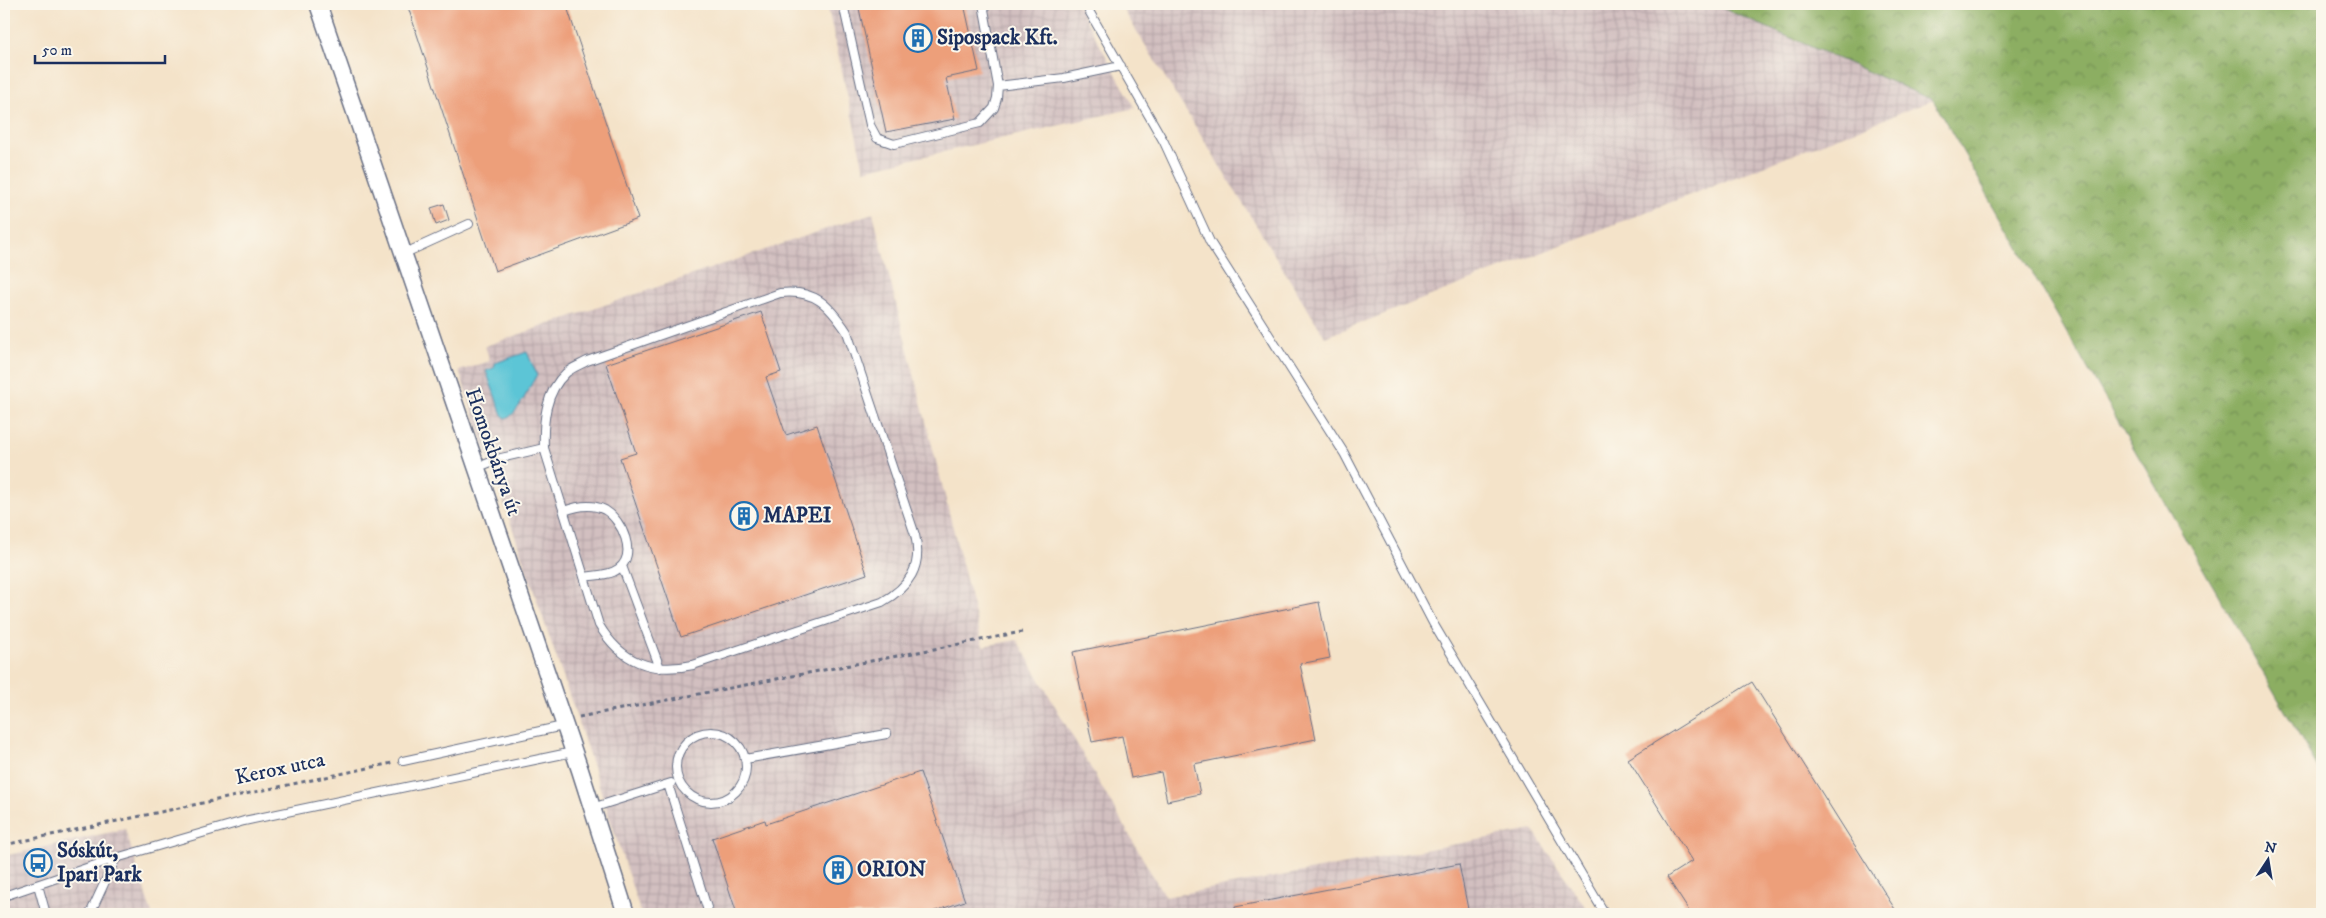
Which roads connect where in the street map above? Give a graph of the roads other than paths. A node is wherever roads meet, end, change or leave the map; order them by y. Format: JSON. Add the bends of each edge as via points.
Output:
{"nodes":[{"id":1,"x":318,"y":4,"type":"edge"},
{"id":2,"x":844,"y":4,"type":"edge"},
{"id":3,"x":983,"y":4,"type":"edge"},
{"id":4,"x":1085,"y":4,"type":"edge"},
{"id":5,"x":1121,"y":66,"type":"junction"},
{"id":6,"x":998,"y":86,"type":"junction"},
{"id":7,"x":469,"y":224,"type":"dead end"},
{"id":8,"x":403,"y":254,"type":"junction"},
{"id":9,"x":544,"y":448,"type":"junction"},
{"id":10,"x":476,"y":468,"type":"junction"},
{"id":11,"x":564,"y":511,"type":"junction"},
{"id":12,"x":622,"y":566,"type":"junction"},
{"id":13,"x":584,"y":577,"type":"junction"},
{"id":14,"x":660,"y":668,"type":"junction"},
{"id":15,"x":562,"y":723,"type":"junction"},
{"id":16,"x":887,"y":734,"type":"dead end"},
{"id":17,"x":573,"y":752,"type":"junction"},
{"id":18,"x":745,"y":759,"type":"junction"},
{"id":19,"x":403,"y":761,"type":"road end"},
{"id":20,"x":679,"y":780,"type":"junction"},
{"id":21,"x":668,"y":784,"type":"junction"},
{"id":22,"x":592,"y":808,"type":"junction"},
{"id":23,"x":116,"y":858,"type":"junction"},
{"id":24,"x":38,"y":885,"type":"junction"},
{"id":25,"x":4,"y":896,"type":"edge"},
{"id":26,"x":46,"y":914,"type":"edge"},
{"id":27,"x":90,"y":914,"type":"edge"},
{"id":28,"x":626,"y":914,"type":"edge"},
{"id":29,"x":709,"y":914,"type":"edge"},
{"id":30,"x":1605,"y":914,"type":"edge"}],
"edges":[{"from":1,"to":8,"type":"street","name":"Homokbánya út"},
{"from":2,"to":6,"type":"lane","via":[[870,125],[877,138],[894,144],[980,123],[994,108]]},
{"from":3,"to":6,"type":"lane"},
{"from":4,"to":5,"type":"lane"},
{"from":5,"to":6,"type":"lane","via":[[1064,78]]},
{"from":5,"to":30,"type":"lane","via":[[1164,142],[1210,242],[1344,454],[1433,623]]},
{"from":7,"to":8,"type":"lane"},
{"from":8,"to":10,"type":"street","name":"Homokbánya út"},
{"from":9,"to":10,"type":"lane","via":[[501,458]]},
{"from":9,"to":11,"type":"lane"},
{"from":9,"to":14,"type":"lane","via":[[543,424],[549,399],[567,372],[586,361],[780,293],[794,291],[822,302],[832,310],[846,332],[918,544],[917,562],[912,574],[897,594],[882,602],[693,665],[678,669]]},
{"from":10,"to":15,"type":"street","name":"Homokbánya út"},
{"from":11,"to":12,"type":"lane","via":[[592,506],[613,516],[627,544],[628,553]]},
{"from":11,"to":13,"type":"lane"},
{"from":12,"to":13,"type":"lane","via":[[611,573]]},
{"from":12,"to":14,"type":"lane"},
{"from":13,"to":14,"type":"lane","via":[[599,625],[608,640],[630,659]]},
{"from":15,"to":17,"type":"street","name":"Homokbánya út"},
{"from":15,"to":19,"type":"lane"},
{"from":16,"to":18,"type":"lane"},
{"from":17,"to":22,"type":"street","name":"Homokbánya út"},
{"from":17,"to":23,"type":"lane","via":[[244,821]]},
{"from":18,"to":20,"type":"lane","via":[[741,786],[724,800],[714,802],[693,797]]},
{"from":18,"to":20,"type":"lane","via":[[730,738],[709,733],[698,735],[682,749],[677,764]]},
{"from":20,"to":21,"type":"lane"},
{"from":21,"to":22,"type":"lane"},
{"from":21,"to":29,"type":"lane"},
{"from":22,"to":28,"type":"street","name":"Homokbánya út"},
{"from":23,"to":24,"type":"lane"},
{"from":23,"to":27,"type":"lane"},
{"from":24,"to":25,"type":"lane"},
{"from":24,"to":26,"type":"lane"}]}
